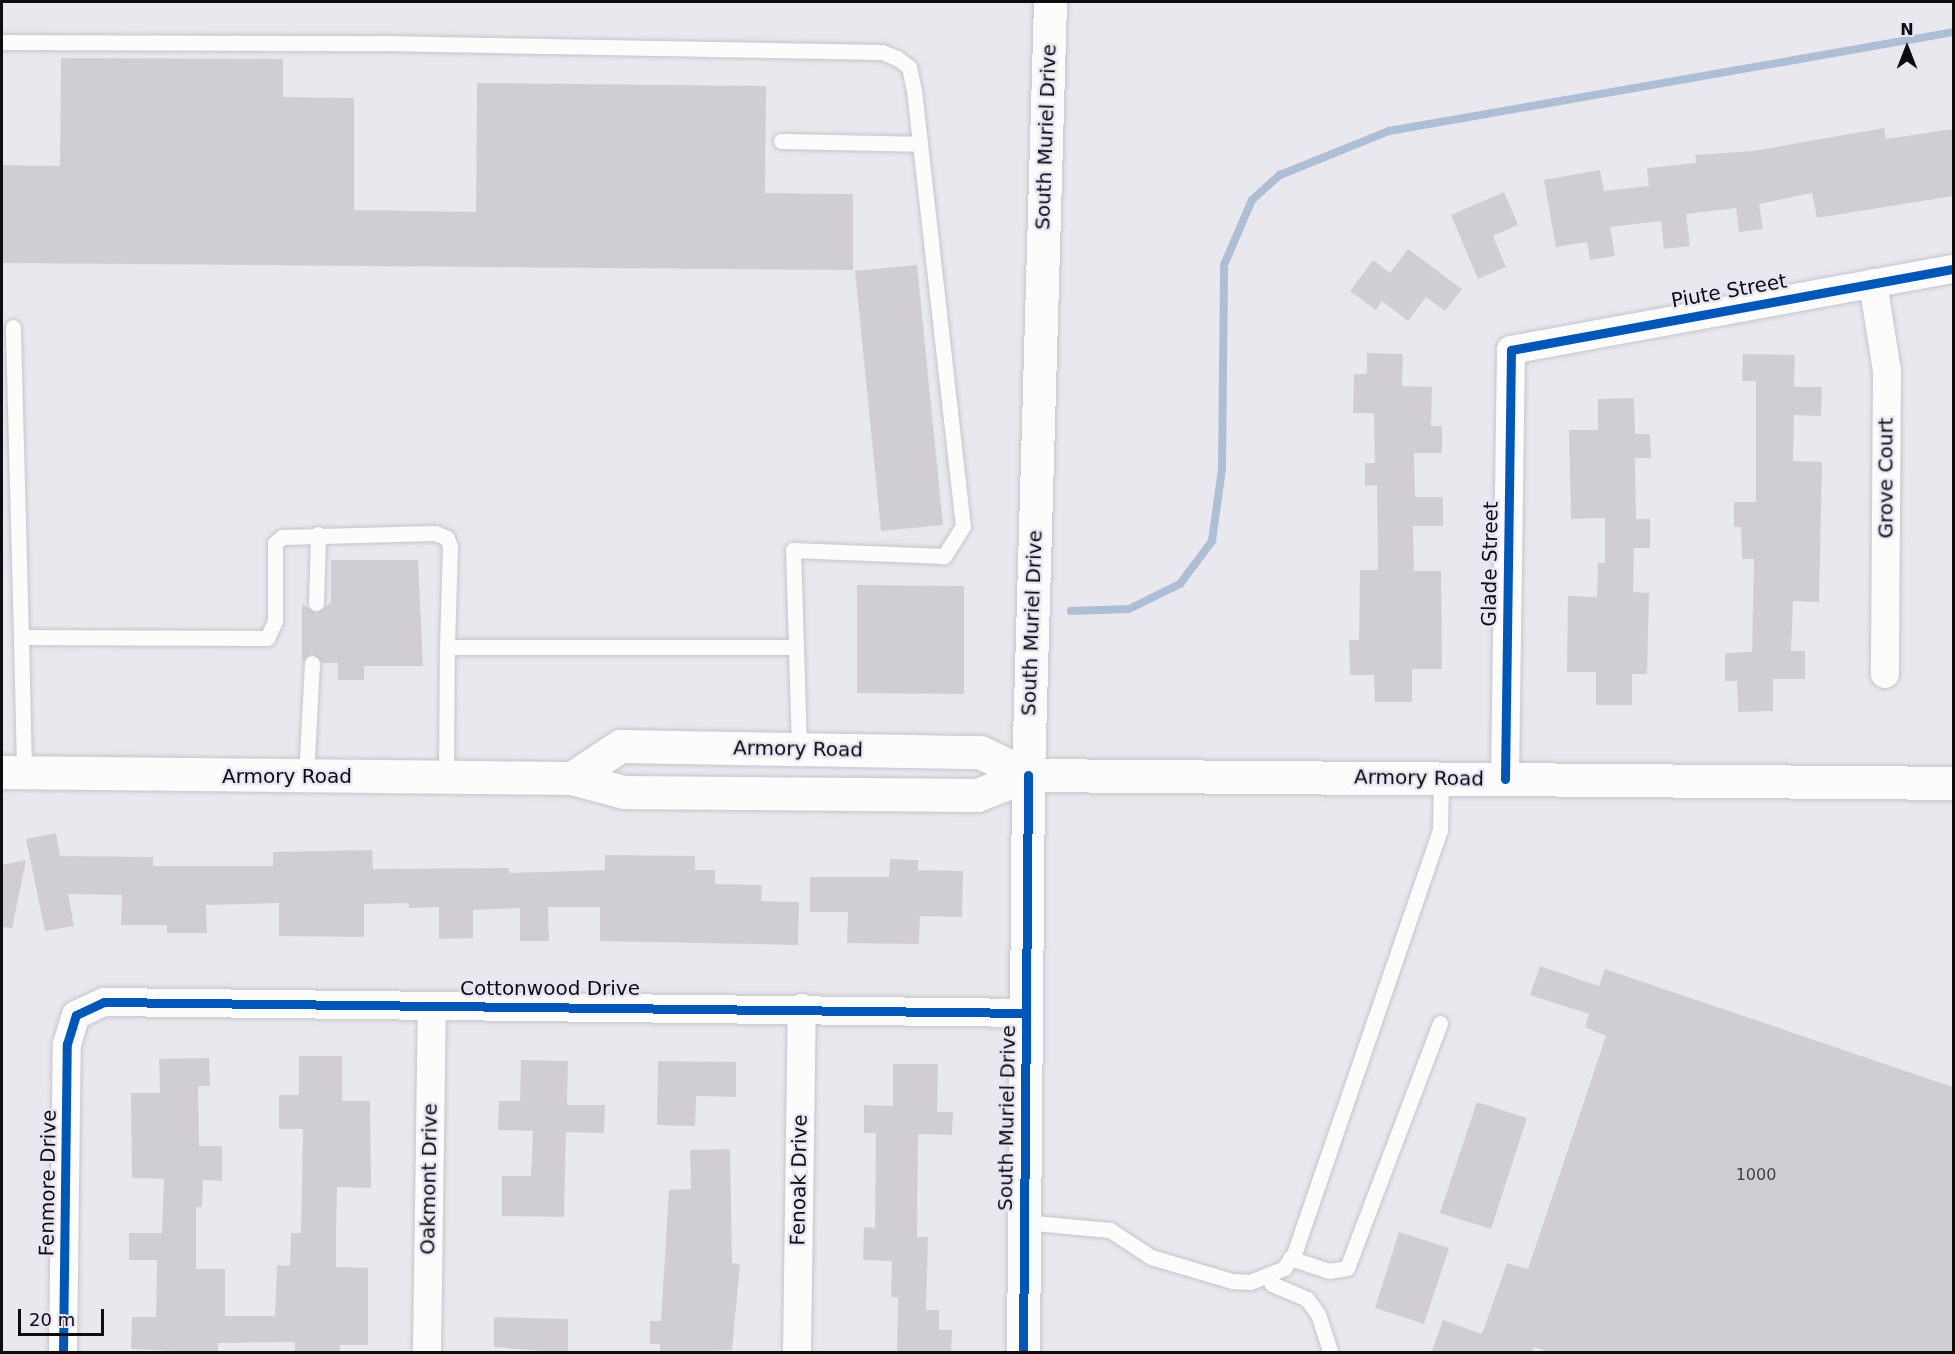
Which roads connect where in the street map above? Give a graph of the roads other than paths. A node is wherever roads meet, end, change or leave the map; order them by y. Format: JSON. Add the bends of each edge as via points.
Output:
{"nodes":[{"id":1,"x":1050,"y":2,"type":"edge"},
{"id":2,"x":2,"y":42,"type":"edge"},
{"id":3,"x":780,"y":141,"type":"dead end"},
{"id":4,"x":920,"y":144,"type":"junction"},
{"id":5,"x":1953,"y":269,"type":"edge"},
{"id":6,"x":1873,"y":283,"type":"junction"},
{"id":7,"x":13,"y":327,"type":"dead end"},
{"id":8,"x":1511,"y":350,"type":"joint"},
{"id":9,"x":318,"y":534,"type":"junction"},
{"id":10,"x":316,"y":603,"type":"dead end"},
{"id":11,"x":21,"y":637,"type":"junction"},
{"id":12,"x":447,"y":647,"type":"junction"},
{"id":13,"x":796,"y":647,"type":"junction"},
{"id":14,"x":312,"y":663,"type":"dead end"},
{"id":15,"x":1885,"y":674,"type":"dead end"},
{"id":16,"x":799,"y":748,"type":"junction"},
{"id":17,"x":13,"y":772,"type":"edge"},
{"id":18,"x":1028,"y":775,"type":"junction"},
{"id":19,"x":446,"y":776,"type":"junction"},
{"id":20,"x":306,"y":777,"type":"junction"},
{"id":21,"x":572,"y":778,"type":"junction"},
{"id":22,"x":1441,"y":778,"type":"junction"},
{"id":23,"x":1505,"y":779,"type":"junction"},
{"id":24,"x":1953,"y":783,"type":"edge"},
{"id":25,"x":432,"y":1006,"type":"junction"},
{"id":26,"x":802,"y":1008,"type":"junction"},
{"id":27,"x":1026,"y":1013,"type":"junction"},
{"id":28,"x":76,"y":1015,"type":"joint"},
{"id":29,"x":1440,"y":1023,"type":"dead end"},
{"id":30,"x":1024,"y":1222,"type":"junction"},
{"id":31,"x":1290,"y":1258,"type":"junction"},
{"id":32,"x":1268,"y":1277,"type":"junction"},
{"id":33,"x":63,"y":1353,"type":"edge"},
{"id":34,"x":427,"y":1353,"type":"edge"},
{"id":35,"x":797,"y":1353,"type":"edge"},
{"id":36,"x":1023,"y":1353,"type":"edge"},
{"id":37,"x":1330,"y":1353,"type":"edge"}],
"edges":[{"from":1,"to":18,"type":"main road","name":"South Muriel Drive"},
{"from":2,"to":4,"type":"lane","via":[[882,52],[909,67]]},
{"from":3,"to":4,"type":"lane"},
{"from":4,"to":13,"type":"lane","via":[[963,526],[945,556],[794,550]]},
{"from":5,"to":6,"type":"street","name":"Piute Street"},
{"from":6,"to":8,"type":"street","name":"Piute Street"},
{"from":6,"to":15,"type":"street","name":"Grove Court","via":[[1887,371]]},
{"from":7,"to":11,"type":"lane"},
{"from":8,"to":23,"type":"street","name":"Glade Street"},
{"from":9,"to":10,"type":"lane"},
{"from":9,"to":11,"type":"lane","via":[[290,534],[275,543],[275,621],[267,638]]},
{"from":9,"to":12,"type":"lane","via":[[435,533],[447,538]]},
{"from":11,"to":17,"type":"lane"},
{"from":12,"to":13,"type":"lane"},
{"from":12,"to":19,"type":"lane"},
{"from":13,"to":16,"type":"lane"},
{"from":14,"to":20,"type":"lane"},
{"from":16,"to":18,"type":"main road","name":"Armory Road","via":[[980,752]]},
{"from":16,"to":21,"type":"main road","name":"Armory Road","via":[[620,746]]},
{"from":17,"to":20,"type":"main road","name":"Armory Road"},
{"from":18,"to":21,"type":"main road","name":"Armory Road","via":[[977,795],[624,792]]},
{"from":18,"to":22,"type":"main road","name":"Armory Road"},
{"from":18,"to":27,"type":"main road","name":"South Muriel Drive"},
{"from":19,"to":20,"type":"main road","name":"Armory Road"},
{"from":19,"to":21,"type":"main road","name":"Armory Road"},
{"from":22,"to":23,"type":"main road","name":"Armory Road"},
{"from":22,"to":31,"type":"lane","via":[[1440,830]]},
{"from":23,"to":24,"type":"main road","name":"Armory Road"},
{"from":25,"to":26,"type":"street","name":"Cottonwood Drive"},
{"from":25,"to":28,"type":"street","name":"Cottonwood Drive","via":[[134,1000],[104,1002]]},
{"from":25,"to":34,"type":"street","name":"Oakmont Drive"},
{"from":26,"to":27,"type":"street","name":"Cottonwood Drive"},
{"from":26,"to":35,"type":"street","name":"Fenoak Drive"},
{"from":27,"to":30,"type":"main road","name":"South Muriel Drive"},
{"from":28,"to":33,"type":"street","name":"Fenmore Drive","via":[[67,1044]]},
{"from":29,"to":31,"type":"lane","via":[[1347,1268],[1329,1271]]},
{"from":30,"to":32,"type":"lane","via":[[1110,1230],[1151,1257],[1232,1281]]},
{"from":30,"to":36,"type":"main road","name":"South Muriel Drive"},
{"from":31,"to":32,"type":"lane"},
{"from":32,"to":37,"type":"lane","via":[[1272,1284],[1307,1299],[1318,1314]]}]}
